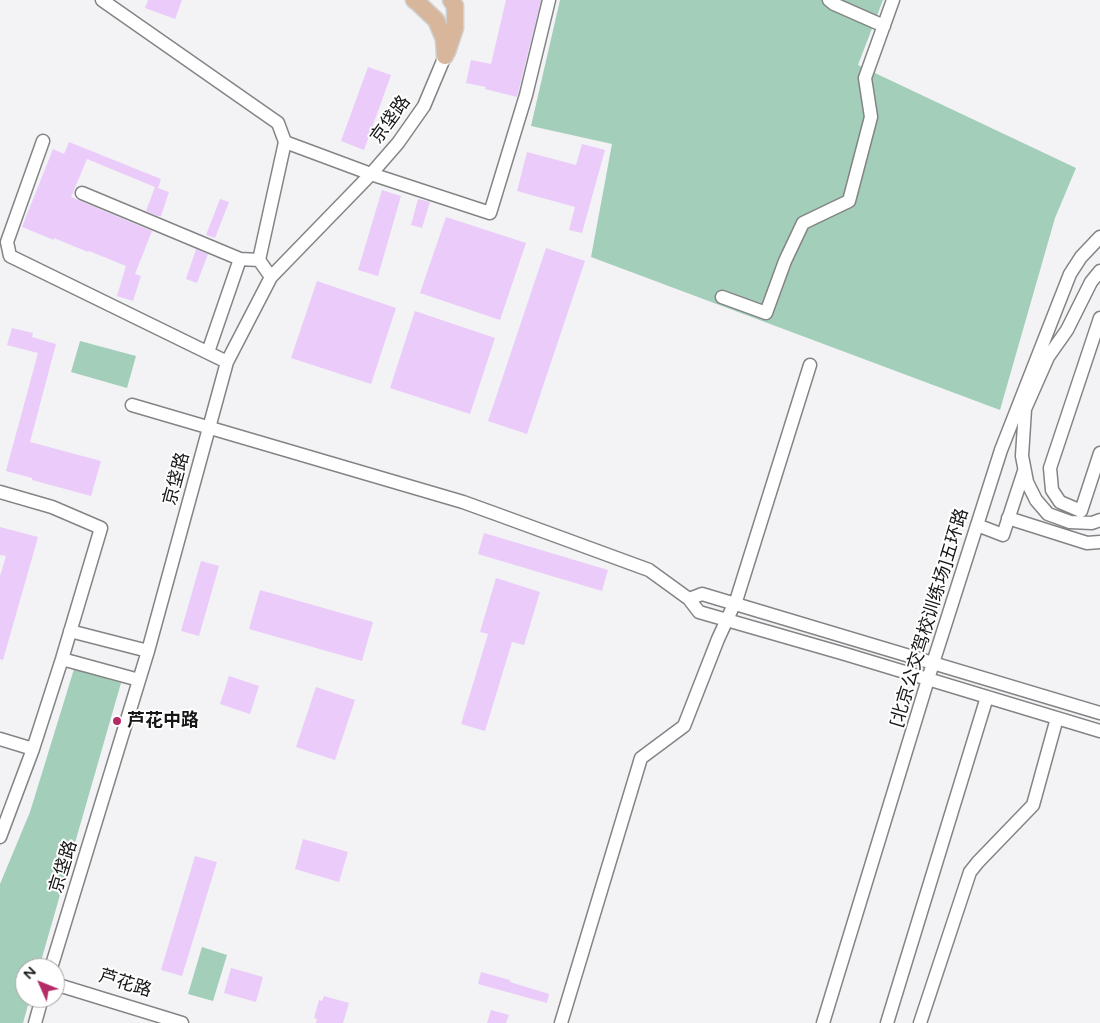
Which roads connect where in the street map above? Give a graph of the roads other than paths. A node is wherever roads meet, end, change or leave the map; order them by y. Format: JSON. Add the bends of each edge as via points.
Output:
{"nodes":[{"id":1,"x":102,"y":0,"type":"edge"},
{"id":2,"x":549,"y":0,"type":"edge"},
{"id":3,"x":829,"y":0,"type":"edge"},
{"id":4,"x":893,"y":0,"type":"edge"},
{"id":5,"x":414,"y":1,"type":"edge"},
{"id":6,"x":453,"y":2,"type":"edge"},
{"id":7,"x":884,"y":26,"type":"junction"},
{"id":8,"x":445,"y":56,"type":"junction"},
{"id":9,"x":43,"y":141,"type":"dead end"},
{"id":10,"x":285,"y":142,"type":"junction"},
{"id":11,"x":371,"y":174,"type":"junction"},
{"id":12,"x":82,"y":193,"type":"dead end"},
{"id":13,"x":1100,"y":237,"type":"edge"},
{"id":14,"x":240,"y":259,"type":"junction"},
{"id":15,"x":259,"y":260,"type":"junction"},
{"id":16,"x":1100,"y":271,"type":"edge"},
{"id":17,"x":271,"y":277,"type":"junction"},
{"id":18,"x":722,"y":297,"type":"dead end"},
{"id":19,"x":1100,"y":318,"type":"edge"},
{"id":20,"x":208,"y":352,"type":"junction"},
{"id":21,"x":227,"y":362,"type":"junction"},
{"id":22,"x":810,"y":366,"type":"dead end"},
{"id":23,"x":132,"y":405,"type":"dead end"},
{"id":24,"x":209,"y":427,"type":"junction"},
{"id":25,"x":1100,"y":453,"type":"edge"},
{"id":26,"x":1025,"y":468,"type":"junction"},
{"id":27,"x":0,"y":492,"type":"edge"},
{"id":28,"x":1008,"y":518,"type":"junction"},
{"id":29,"x":1100,"y":520,"type":"edge"},
{"id":30,"x":977,"y":526,"type":"junction"},
{"id":31,"x":1100,"y":542,"type":"edge"},
{"id":32,"x":689,"y":599,"type":"junction"},
{"id":33,"x":734,"y":604,"type":"junction"},
{"id":34,"x":727,"y":620,"type":"junction"},
{"id":35,"x":70,"y":631,"type":"junction"},
{"id":36,"x":148,"y":651,"type":"junction"},
{"id":37,"x":62,"y":659,"type":"junction"},
{"id":38,"x":933,"y":663,"type":"junction"},
{"id":39,"x":928,"y":679,"type":"junction"},
{"id":40,"x":139,"y":680,"type":"junction"},
{"id":41,"x":987,"y":697,"type":"junction"},
{"id":42,"x":1100,"y":713,"type":"edge"},
{"id":43,"x":1058,"y":718,"type":"junction"},
{"id":44,"x":1100,"y":731,"type":"edge"},
{"id":45,"x":0,"y":739,"type":"edge"},
{"id":46,"x":33,"y":749,"type":"junction"},
{"id":47,"x":0,"y":838,"type":"edge"},
{"id":48,"x":54,"y":958,"type":"edge"},
{"id":49,"x":65,"y":987,"type":"edge"},
{"id":50,"x":39,"y":1008,"type":"edge"},
{"id":51,"x":35,"y":1023,"type":"edge"},
{"id":52,"x":182,"y":1023,"type":"edge"},
{"id":53,"x":561,"y":1023,"type":"edge"},
{"id":54,"x":823,"y":1023,"type":"edge"},
{"id":55,"x":887,"y":1023,"type":"edge"},
{"id":56,"x":920,"y":1023,"type":"edge"}],
"edges":[{"from":1,"to":10,"type":"street","via":[[278,123]]},
{"from":2,"to":11,"type":"street","via":[[526,95],[490,214]]},
{"from":3,"to":7,"type":"street"},
{"from":4,"to":7,"type":"street"},
{"from":5,"to":8,"type":"main road","via":[[436,20],[444,39]]},
{"from":6,"to":8,"type":"main road","via":[[455,28]]},
{"from":7,"to":18,"type":"street","via":[[865,78],[871,117],[849,201],[803,223],[766,313]]},
{"from":8,"to":11,"type":"street","name":"京垡路","via":[[424,106]]},
{"from":9,"to":20,"type":"street","via":[[7,242],[10,256]]},
{"from":10,"to":11,"type":"street"},
{"from":10,"to":15,"type":"street"},
{"from":11,"to":17,"type":"street","name":"京垡路"},
{"from":12,"to":14,"type":"street"},
{"from":13,"to":30,"type":"street","name":"[北京公交驾校训练场]五环路","via":[[1080,257],[1070,274],[1002,450]]},
{"from":14,"to":15,"type":"street"},
{"from":14,"to":20,"type":"street"},
{"from":15,"to":17,"type":"street"},
{"from":16,"to":26,"type":"street","via":[[1091,282],[1068,330],[1048,357],[1026,409],[1022,456]]},
{"from":17,"to":21,"type":"street","name":"京垡路"},
{"from":19,"to":25,"type":"street","via":[[1050,468],[1052,490],[1060,502],[1081,510]]},
{"from":20,"to":21,"type":"street"},
{"from":21,"to":24,"type":"street","name":"京垡路"},
{"from":22,"to":33,"type":"street"},
{"from":23,"to":24,"type":"street"},
{"from":24,"to":32,"type":"street","via":[[490,511],[650,570]]},
{"from":24,"to":36,"type":"street","name":"京垡路"},
{"from":26,"to":28,"type":"street"},
{"from":26,"to":29,"type":"street","via":[[1027,482],[1048,514],[1070,522],[1092,524]]},
{"from":27,"to":35,"type":"street","via":[[52,507],[101,528]]},
{"from":28,"to":30,"type":"street","via":[[1003,535]]},
{"from":28,"to":31,"type":"street","via":[[1087,544]]},
{"from":30,"to":38,"type":"street","name":"[北京公交驾校训练场]五环路"},
{"from":32,"to":33,"type":"street","via":[[702,594]]},
{"from":32,"to":34,"type":"street","via":[[699,612]]},
{"from":33,"to":34,"type":"street"},
{"from":33,"to":38,"type":"street"},
{"from":34,"to":39,"type":"street"},
{"from":34,"to":53,"type":"street","via":[[684,726],[641,758]]},
{"from":35,"to":36,"type":"street"},
{"from":35,"to":37,"type":"street"},
{"from":36,"to":40,"type":"street","name":"京垡路"},
{"from":37,"to":40,"type":"street"},
{"from":37,"to":46,"type":"street"},
{"from":38,"to":39,"type":"street","name":"[北京公交驾校训练场]五环路"},
{"from":38,"to":42,"type":"street"},
{"from":39,"to":41,"type":"street"},
{"from":39,"to":54,"type":"street","name":"[北京公交驾校训练场]五环路"},
{"from":40,"to":48,"type":"street","name":"京垡路"},
{"from":41,"to":43,"type":"street"},
{"from":41,"to":55,"type":"street"},
{"from":43,"to":44,"type":"street"},
{"from":43,"to":56,"type":"street","via":[[1033,806],[970,872]]},
{"from":45,"to":46,"type":"street"},
{"from":46,"to":47,"type":"street"},
{"from":49,"to":52,"type":"street","name":"芦花路"},
{"from":50,"to":51,"type":"street"}]}
